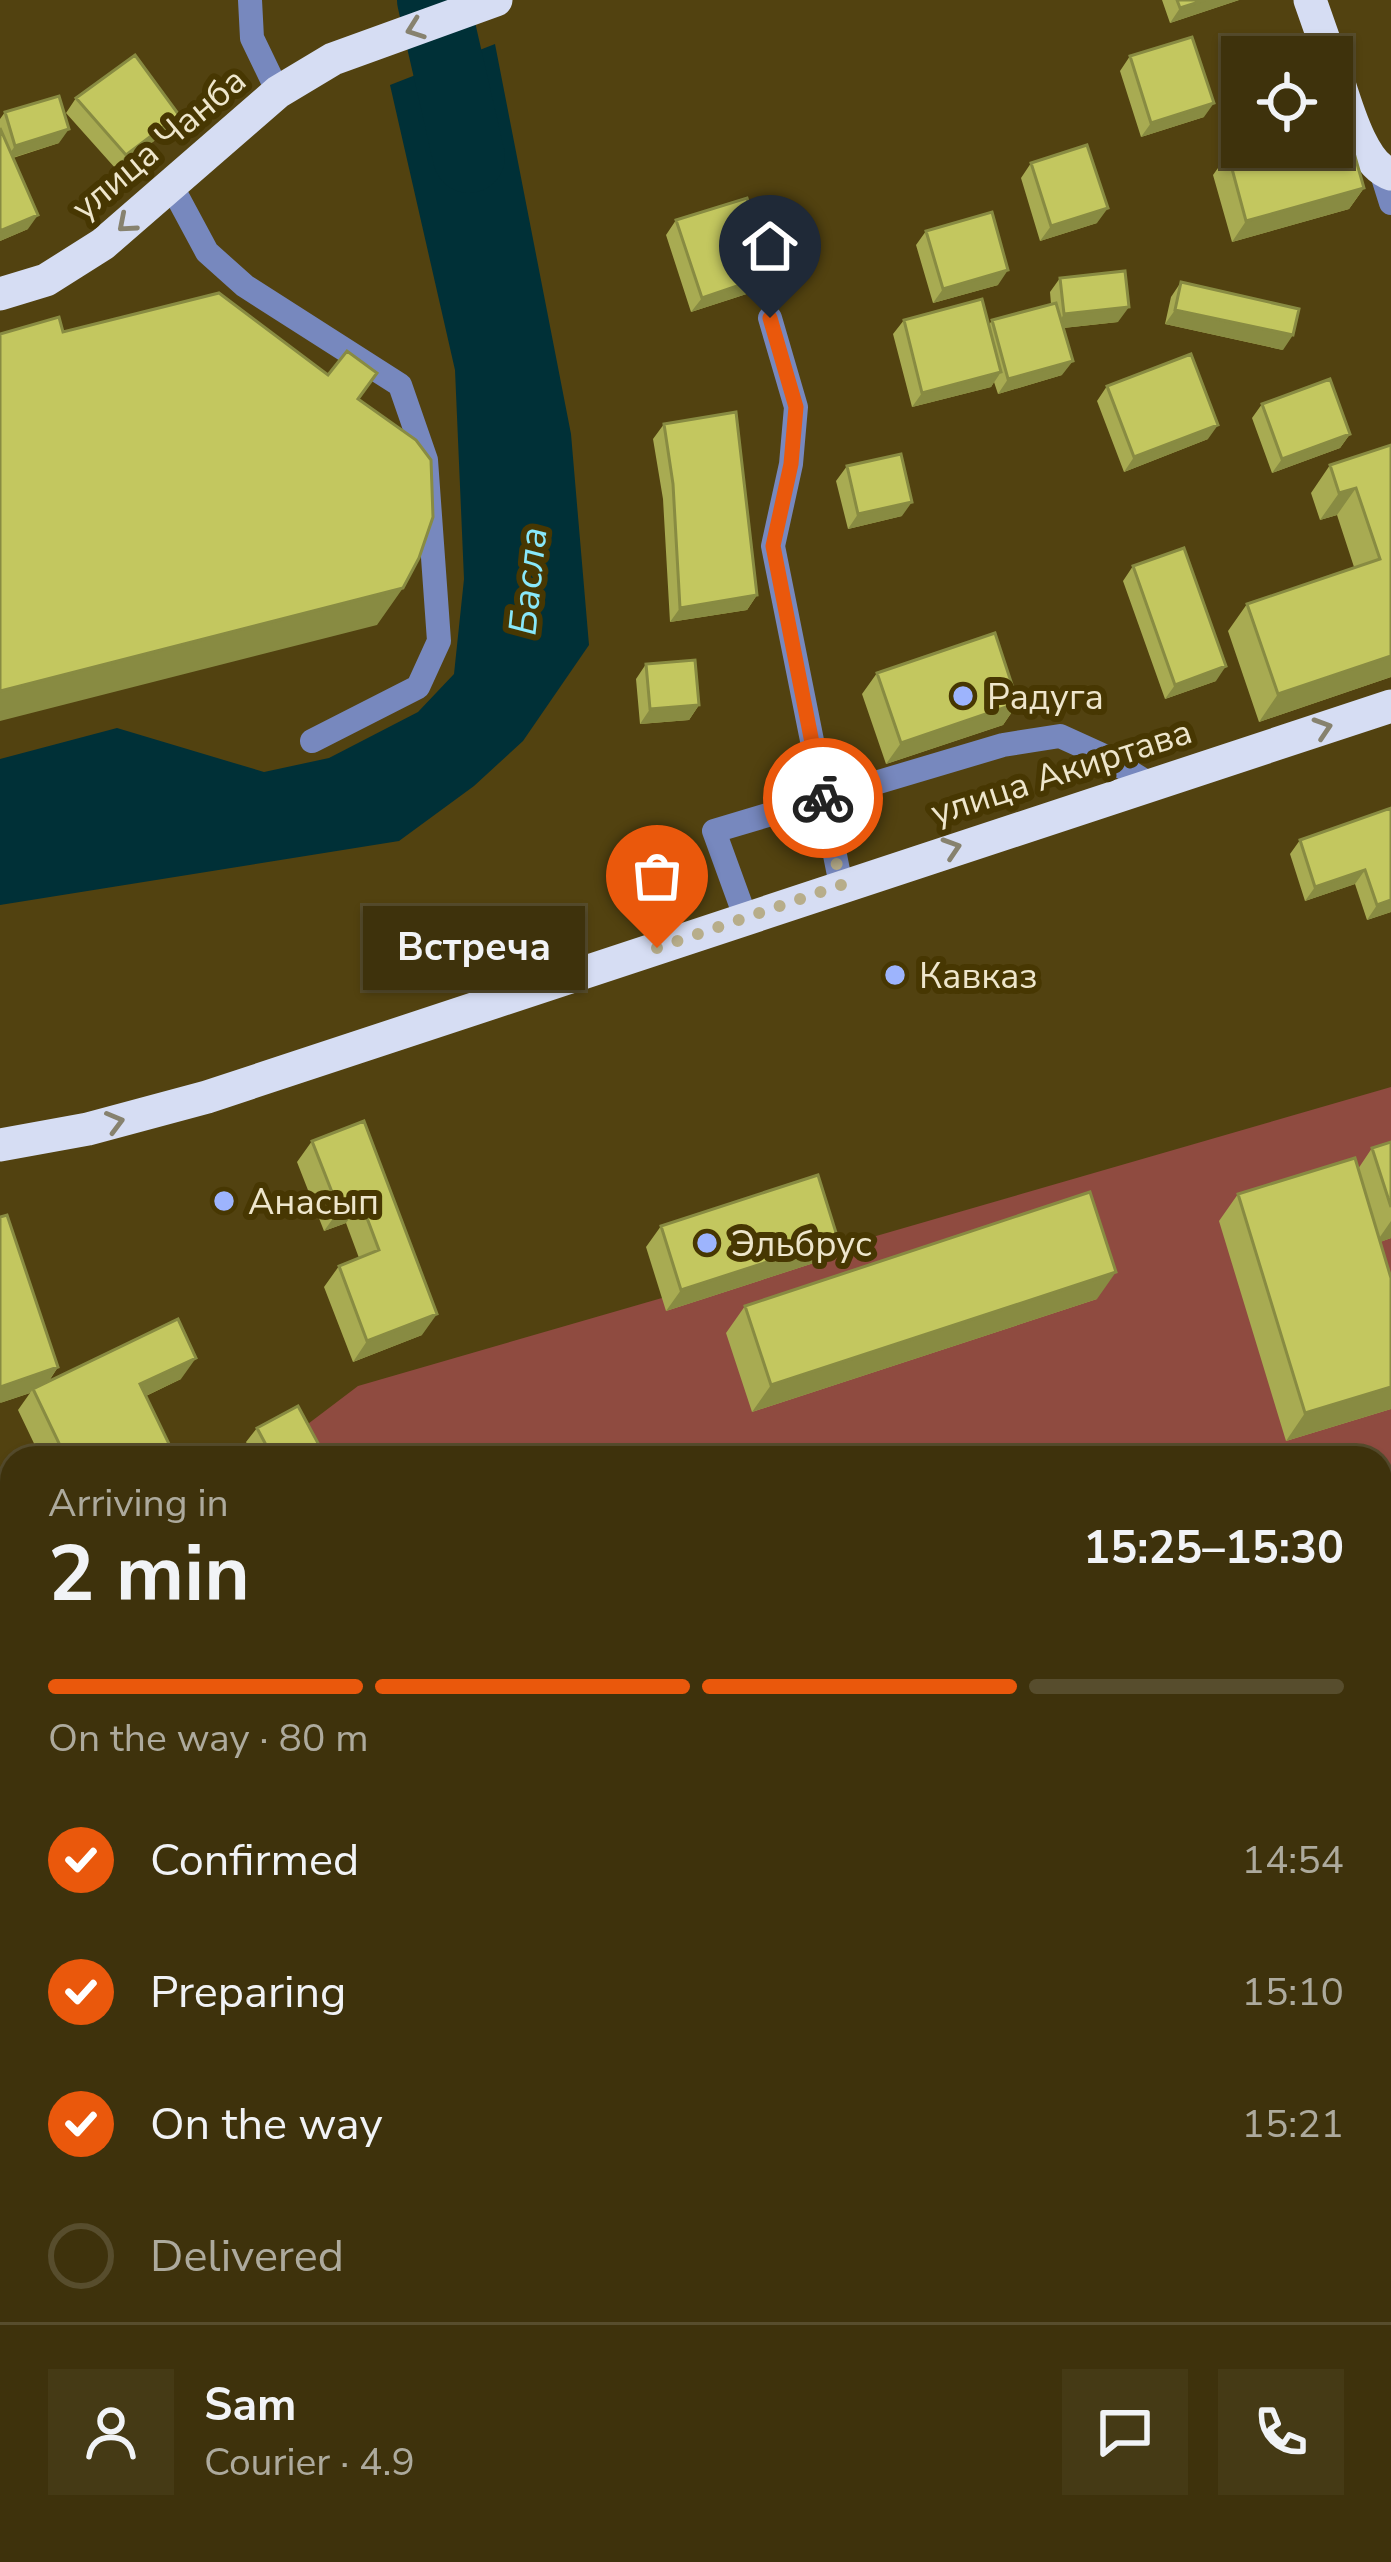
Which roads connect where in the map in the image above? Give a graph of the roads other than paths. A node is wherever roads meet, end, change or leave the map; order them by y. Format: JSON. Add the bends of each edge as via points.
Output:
{"nodes":[{"id":1,"x":250,"y":0,"type":"edge"},
{"id":2,"x":496,"y":0,"type":"edge"},
{"id":3,"x":1310,"y":0,"type":"edge"},
{"id":4,"x":1323,"y":36,"type":"edge"},
{"id":5,"x":278,"y":92,"type":"junction"},
{"id":6,"x":1353,"y":120,"type":"edge"},
{"id":7,"x":1386,"y":172,"type":"edge"},
{"id":8,"x":171,"y":185,"type":"junction"},
{"id":9,"x":1391,"y":203,"type":"edge"},
{"id":10,"x":0,"y":294,"type":"edge"},
{"id":11,"x":770,"y":318,"type":"dead end"},
{"id":12,"x":1391,"y":706,"type":"edge"},
{"id":13,"x":312,"y":741,"type":"dead end"},
{"id":14,"x":1148,"y":783,"type":"junction"},
{"id":15,"x":824,"y":800,"type":"junction"},
{"id":16,"x":841,"y":885,"type":"junction"},
{"id":17,"x":746,"y":919,"type":"junction"},
{"id":18,"x":0,"y":1145,"type":"edge"}],
"edges":[{"from":1,"to":5,"type":"street","name":"улица Чанба","via":[[252,38]]},
{"from":2,"to":5,"type":"highway","one_way":true,"via":[[333,59]]},
{"from":3,"to":4,"type":"highway"},
{"from":5,"to":8,"type":"highway","name":"улица Чанба"},
{"from":6,"to":7,"type":"highway","via":[[1363,148]]},
{"from":7,"to":9,"type":"street"},
{"from":8,"to":10,"type":"highway","name":"улица Чанба","one_way":true,"via":[[104,244],[46,280]]},
{"from":8,"to":13,"type":"street","via":[[207,252],[245,286],[400,385],[426,460],[439,641],[418,687]]},
{"from":11,"to":15,"type":"street","via":[[796,407],[773,546]]},
{"from":14,"to":12,"type":"highway","name":"улица Акиртава","one_way":true},
{"from":14,"to":15,"type":"street","via":[[1060,736]]},
{"from":16,"to":14,"type":"highway","name":"улица Акиртава","one_way":true},
{"from":15,"to":16,"type":"street"},
{"from":15,"to":17,"type":"street","via":[[713,831]]},
{"from":16,"to":17,"type":"highway","name":"улица Акиртава"},
{"from":18,"to":17,"type":"highway","name":"улица Акиртава","one_way":true,"via":[[207,1097]]}]}
